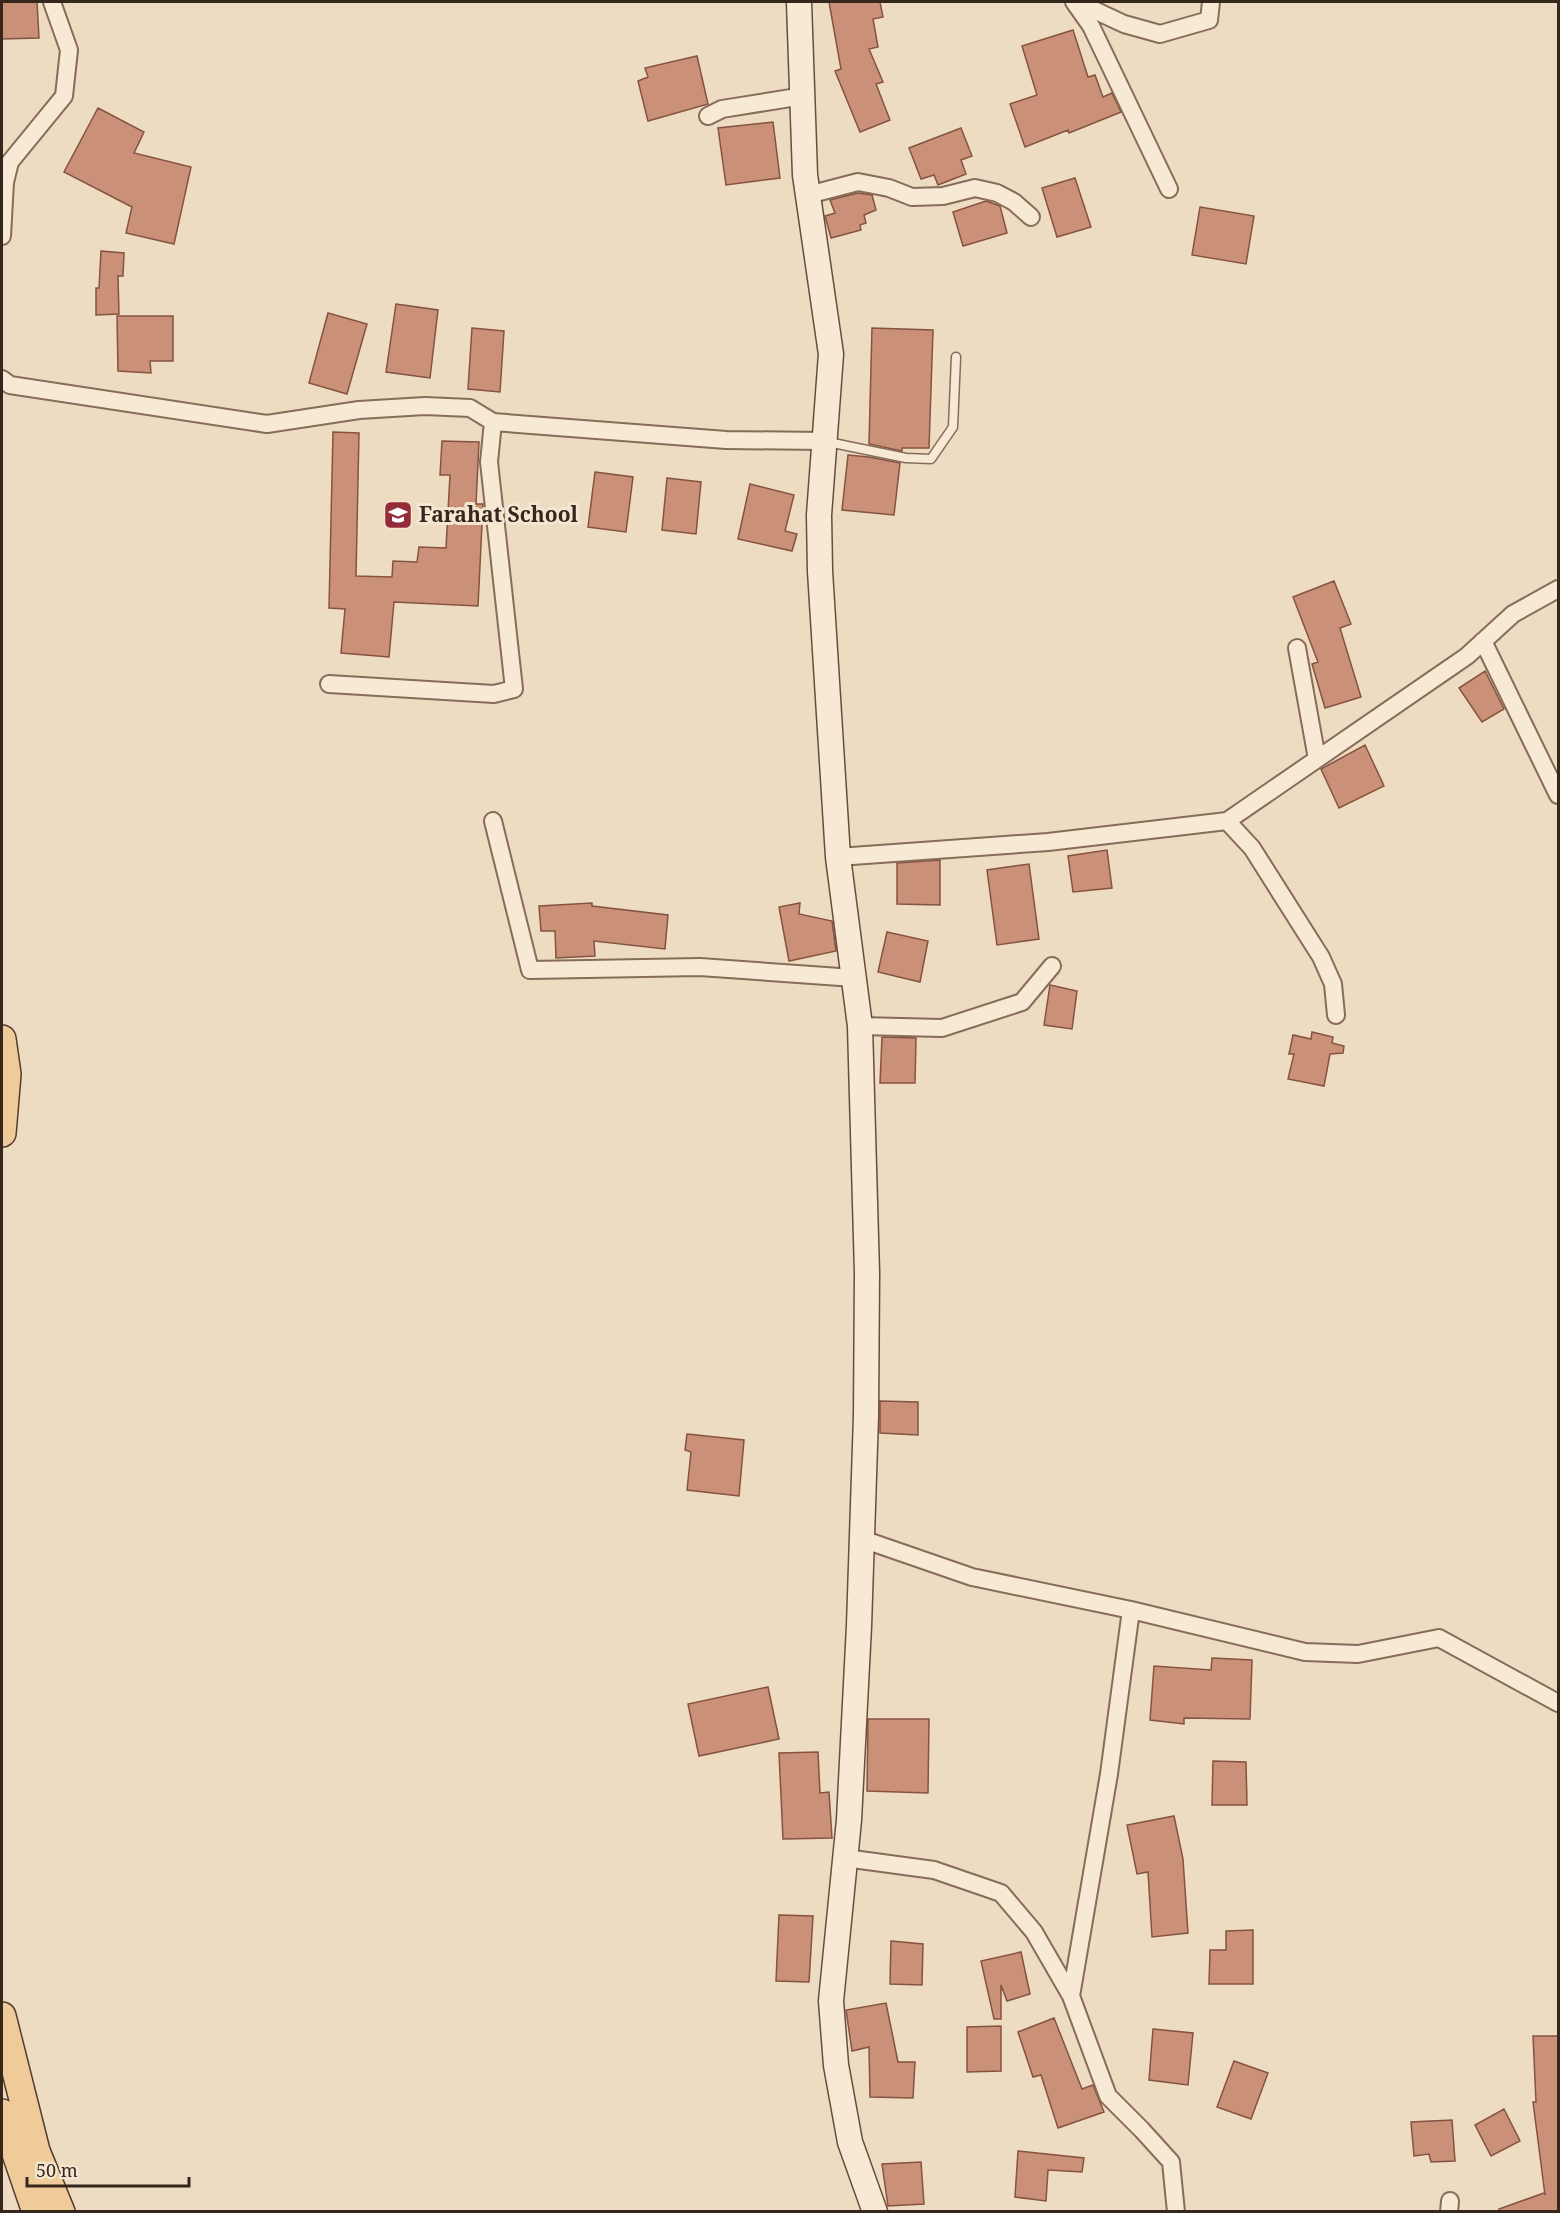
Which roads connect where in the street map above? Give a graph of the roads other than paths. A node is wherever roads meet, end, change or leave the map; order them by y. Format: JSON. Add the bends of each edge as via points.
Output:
{"nodes":[{"id":1,"x":52,"y":2,"type":"edge"},
{"id":2,"x":799,"y":2,"type":"edge"},
{"id":3,"x":1076,"y":2,"type":"edge"},
{"id":4,"x":1210,"y":2,"type":"edge"},
{"id":5,"x":803,"y":96,"type":"junction"},
{"id":6,"x":708,"y":116,"type":"dead end"},
{"id":7,"x":1169,"y":189,"type":"dead end"},
{"id":8,"x":808,"y":195,"type":"junction"},
{"id":9,"x":1031,"y":217,"type":"dead end"},
{"id":10,"x":2,"y":236,"type":"edge"},
{"id":11,"x":956,"y":357,"type":"dead end"},
{"id":12,"x":2,"y":379,"type":"edge"},
{"id":13,"x":493,"y":422,"type":"junction"},
{"id":14,"x":824,"y":441,"type":"junction"},
{"id":15,"x":1558,"y":589,"type":"edge"},
{"id":16,"x":1483,"y":641,"type":"junction"},
{"id":17,"x":1297,"y":648,"type":"dead end"},
{"id":18,"x":329,"y":684,"type":"dead end"},
{"id":19,"x":1317,"y":759,"type":"junction"},
{"id":20,"x":1558,"y":795,"type":"edge"},
{"id":21,"x":1227,"y":820,"type":"junction"},
{"id":22,"x":493,"y":821,"type":"dead end"},
{"id":23,"x":838,"y":857,"type":"junction"},
{"id":24,"x":1053,"y":966,"type":"dead end"},
{"id":25,"x":854,"y":978,"type":"junction"},
{"id":26,"x":1336,"y":1015,"type":"dead end"},
{"id":27,"x":860,"y":1026,"type":"junction"},
{"id":28,"x":2,"y":1039,"type":"edge"},
{"id":29,"x":2,"y":1133,"type":"edge"},
{"id":30,"x":862,"y":1539,"type":"junction"},
{"id":31,"x":1131,"y":1610,"type":"junction"},
{"id":32,"x":1558,"y":1703,"type":"edge"},
{"id":33,"x":845,"y":1858,"type":"junction"},
{"id":34,"x":1071,"y":1996,"type":"junction"},
{"id":35,"x":2,"y":2016,"type":"edge"},
{"id":36,"x":2,"y":2113,"type":"edge"},
{"id":37,"x":36,"y":2211,"type":"edge"},
{"id":38,"x":61,"y":2211,"type":"edge"},
{"id":39,"x":875,"y":2211,"type":"edge"},
{"id":40,"x":1176,"y":2211,"type":"edge"}],
"edges":[{"from":1,"to":10,"type":"street","via":[[69,50],[64,96],[10,162]]},
{"from":2,"to":5,"type":"street"},
{"from":3,"to":4,"type":"street","via":[[1124,24],[1160,34],[1209,20]]},
{"from":3,"to":7,"type":"street"},
{"from":5,"to":6,"type":"street","via":[[722,109]]},
{"from":5,"to":8,"type":"street"},
{"from":8,"to":9,"type":"street","via":[[858,182],[912,197],[943,196],[975,188],[997,193]]},
{"from":8,"to":14,"type":"street","via":[[831,354]]},
{"from":11,"to":14,"type":"lane","via":[[953,427],[931,459],[906,458]]},
{"from":12,"to":13,"type":"street","via":[[10,385],[267,424],[359,410],[425,406],[470,408]]},
{"from":13,"to":14,"type":"street","via":[[726,440]]},
{"from":13,"to":18,"type":"street","via":[[489,462],[514,689],[494,694]]},
{"from":14,"to":23,"type":"street","via":[[820,571]]},
{"from":15,"to":16,"type":"street","via":[[1513,614]]},
{"from":16,"to":19,"type":"street"},
{"from":16,"to":20,"type":"street"},
{"from":17,"to":19,"type":"street"},
{"from":19,"to":21,"type":"street"},
{"from":21,"to":23,"type":"street","via":[[1048,842]]},
{"from":21,"to":26,"type":"street","via":[[1252,848],[1321,957],[1333,984]]},
{"from":22,"to":25,"type":"street","via":[[530,970],[700,967]]},
{"from":23,"to":25,"type":"street"},
{"from":24,"to":27,"type":"street","via":[[1022,1002],[942,1028]]},
{"from":25,"to":27,"type":"street"},
{"from":27,"to":30,"type":"street","via":[[867,1272]]},
{"from":28,"to":29,"type":"main road","via":[[6,1074]]},
{"from":30,"to":31,"type":"street","via":[[972,1577]]},
{"from":30,"to":33,"type":"street"},
{"from":31,"to":32,"type":"street","via":[[1305,1652],[1358,1654],[1439,1638]]},
{"from":31,"to":34,"type":"street","via":[[1109,1774]]},
{"from":33,"to":34,"type":"street","via":[[934,1870],[1002,1893],[1034,1932]]},
{"from":33,"to":39,"type":"street","via":[[831,2001],[836,2065],[850,2142]]},
{"from":34,"to":40,"type":"street","via":[[1108,2096],[1171,2162]]},
{"from":35,"to":38,"type":"main road","via":[[36,2151]]},
{"from":36,"to":37,"type":"main road"}]}
